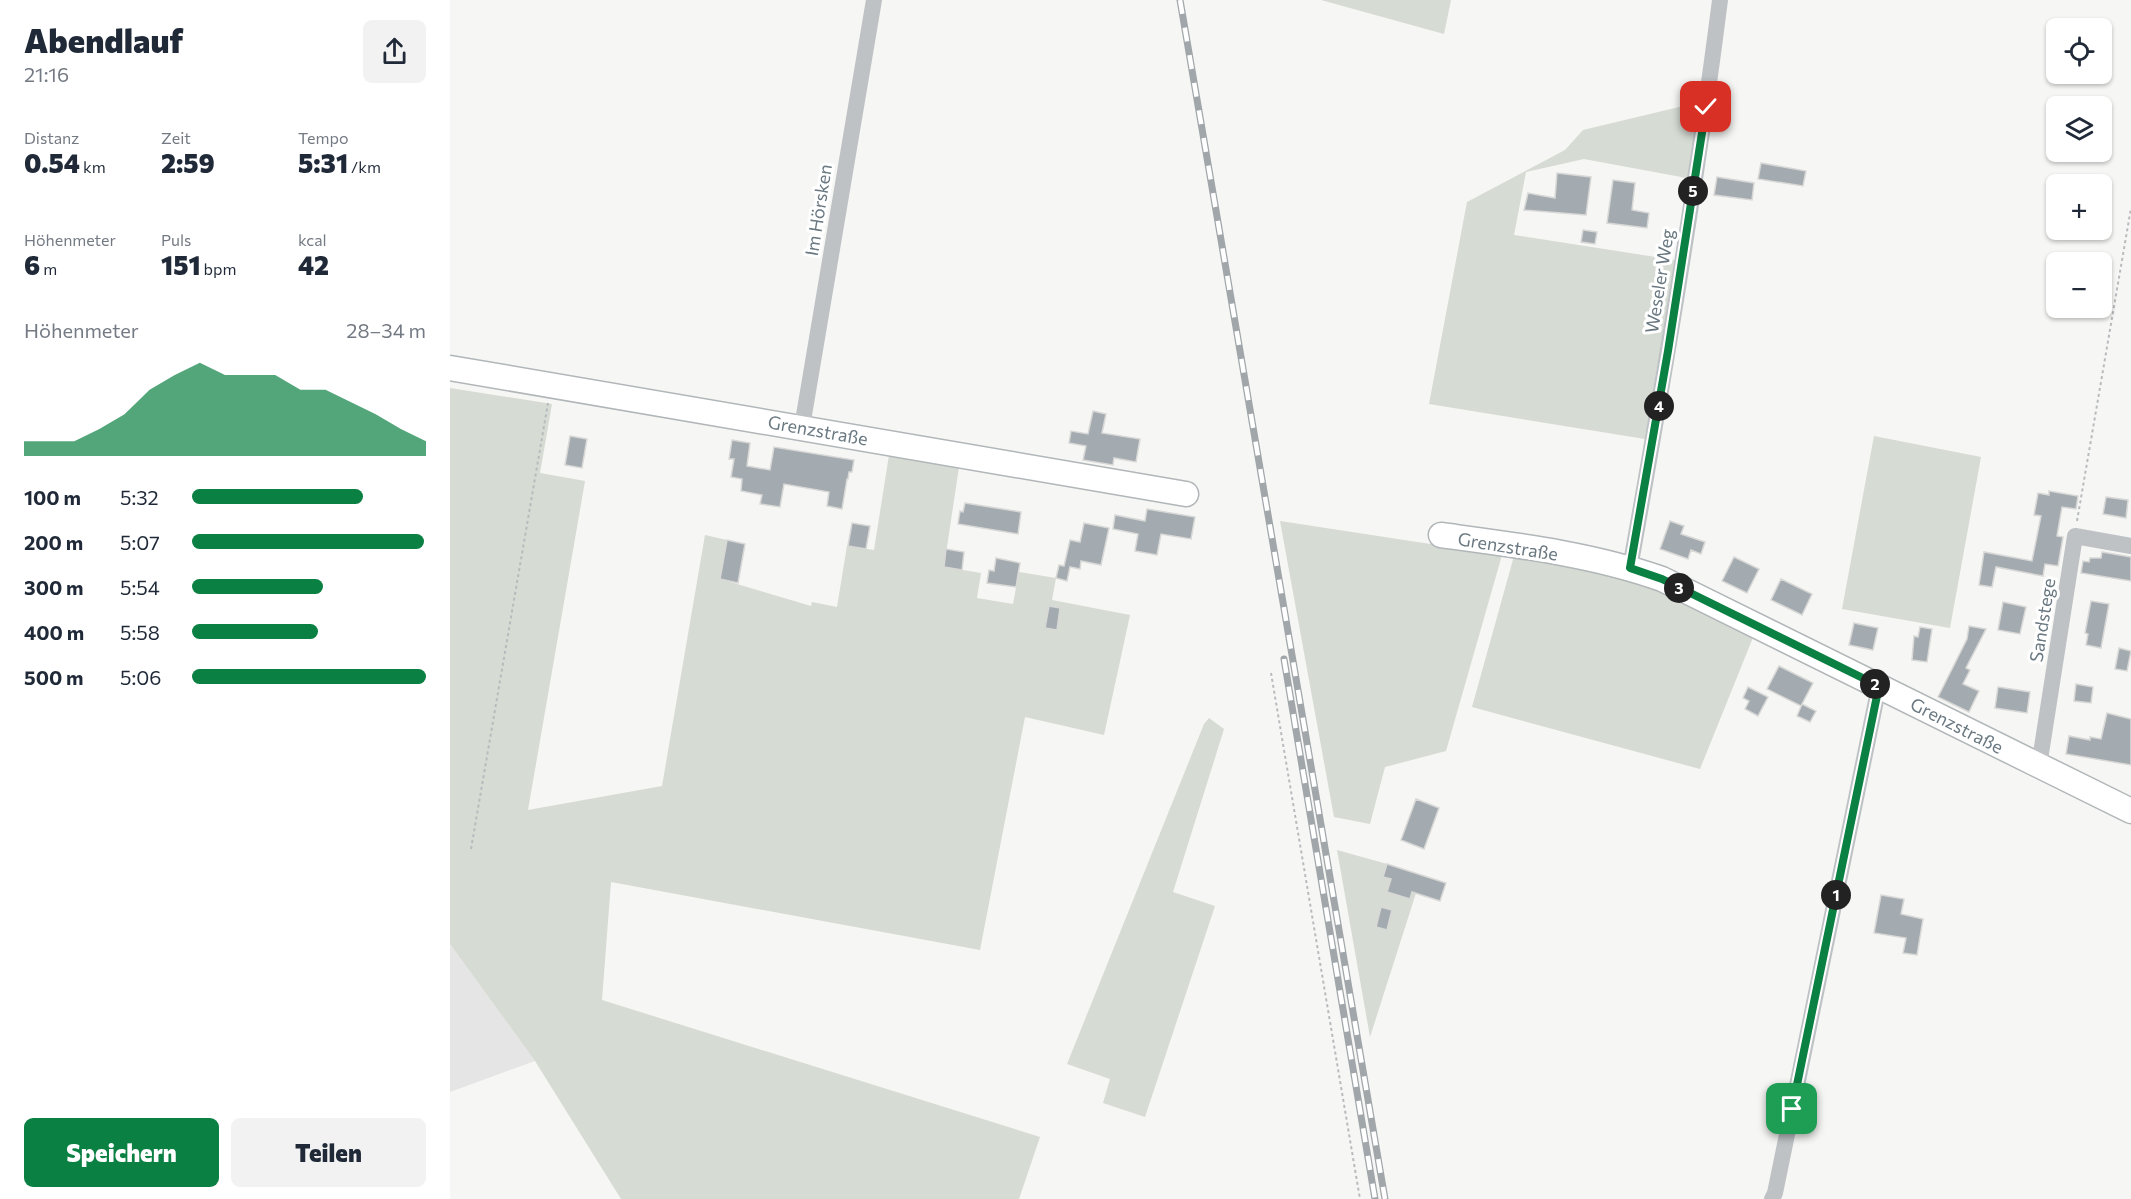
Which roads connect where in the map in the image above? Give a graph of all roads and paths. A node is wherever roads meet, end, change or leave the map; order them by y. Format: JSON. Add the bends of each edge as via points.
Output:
{"nodes":[{"id":1,"x":874,"y":0,"type":"edge"},
{"id":2,"x":1719,"y":0,"type":"edge"},
{"id":3,"x":2131,"y":208,"type":"edge"},
{"id":4,"x":450,"y":368,"type":"edge"},
{"id":5,"x":551,"y":385,"type":"junction"},
{"id":6,"x":802,"y":427,"type":"junction"},
{"id":7,"x":1186,"y":494,"type":"dead end"},
{"id":8,"x":1441,"y":535,"type":"dead end"},
{"id":9,"x":2075,"y":536,"type":"junction"},
{"id":10,"x":2131,"y":546,"type":"edge"},
{"id":11,"x":1630,"y":568,"type":"junction"},
{"id":12,"x":1271,"y":673,"type":"dead end"},
{"id":13,"x":1879,"y":686,"type":"junction"},
{"id":14,"x":2039,"y":766,"type":"junction"},
{"id":15,"x":2131,"y":811,"type":"edge"},
{"id":16,"x":471,"y":849,"type":"dead end"},
{"id":17,"x":1360,"y":1199,"type":"edge"},
{"id":18,"x":1772,"y":1199,"type":"edge"}],
"edges":[{"from":1,"to":6,"type":"street","name":"Im Hörsken"},
{"from":2,"to":11,"type":"street","name":"Weseler Weg","via":[[1684,252]]},
{"from":3,"to":9,"type":"path"},
{"from":4,"to":5,"type":"street","name":"Grenzstraße"},
{"from":5,"to":6,"type":"street","name":"Grenzstraße"},
{"from":5,"to":16,"type":"path"},
{"from":6,"to":7,"type":"street","name":"Grenzstraße"},
{"from":8,"to":11,"type":"street","name":"Grenzstraße"},
{"from":9,"to":10,"type":"street"},
{"from":9,"to":14,"type":"street","name":"Sandstege"},
{"from":11,"to":13,"type":"street","name":"Grenzstraße","via":[[1662,579]]},
{"from":12,"to":17,"type":"path"},
{"from":13,"to":14,"type":"street","name":"Grenzstraße"},
{"from":13,"to":18,"type":"street"},
{"from":14,"to":15,"type":"street","name":"Grenzstraße"}]}
